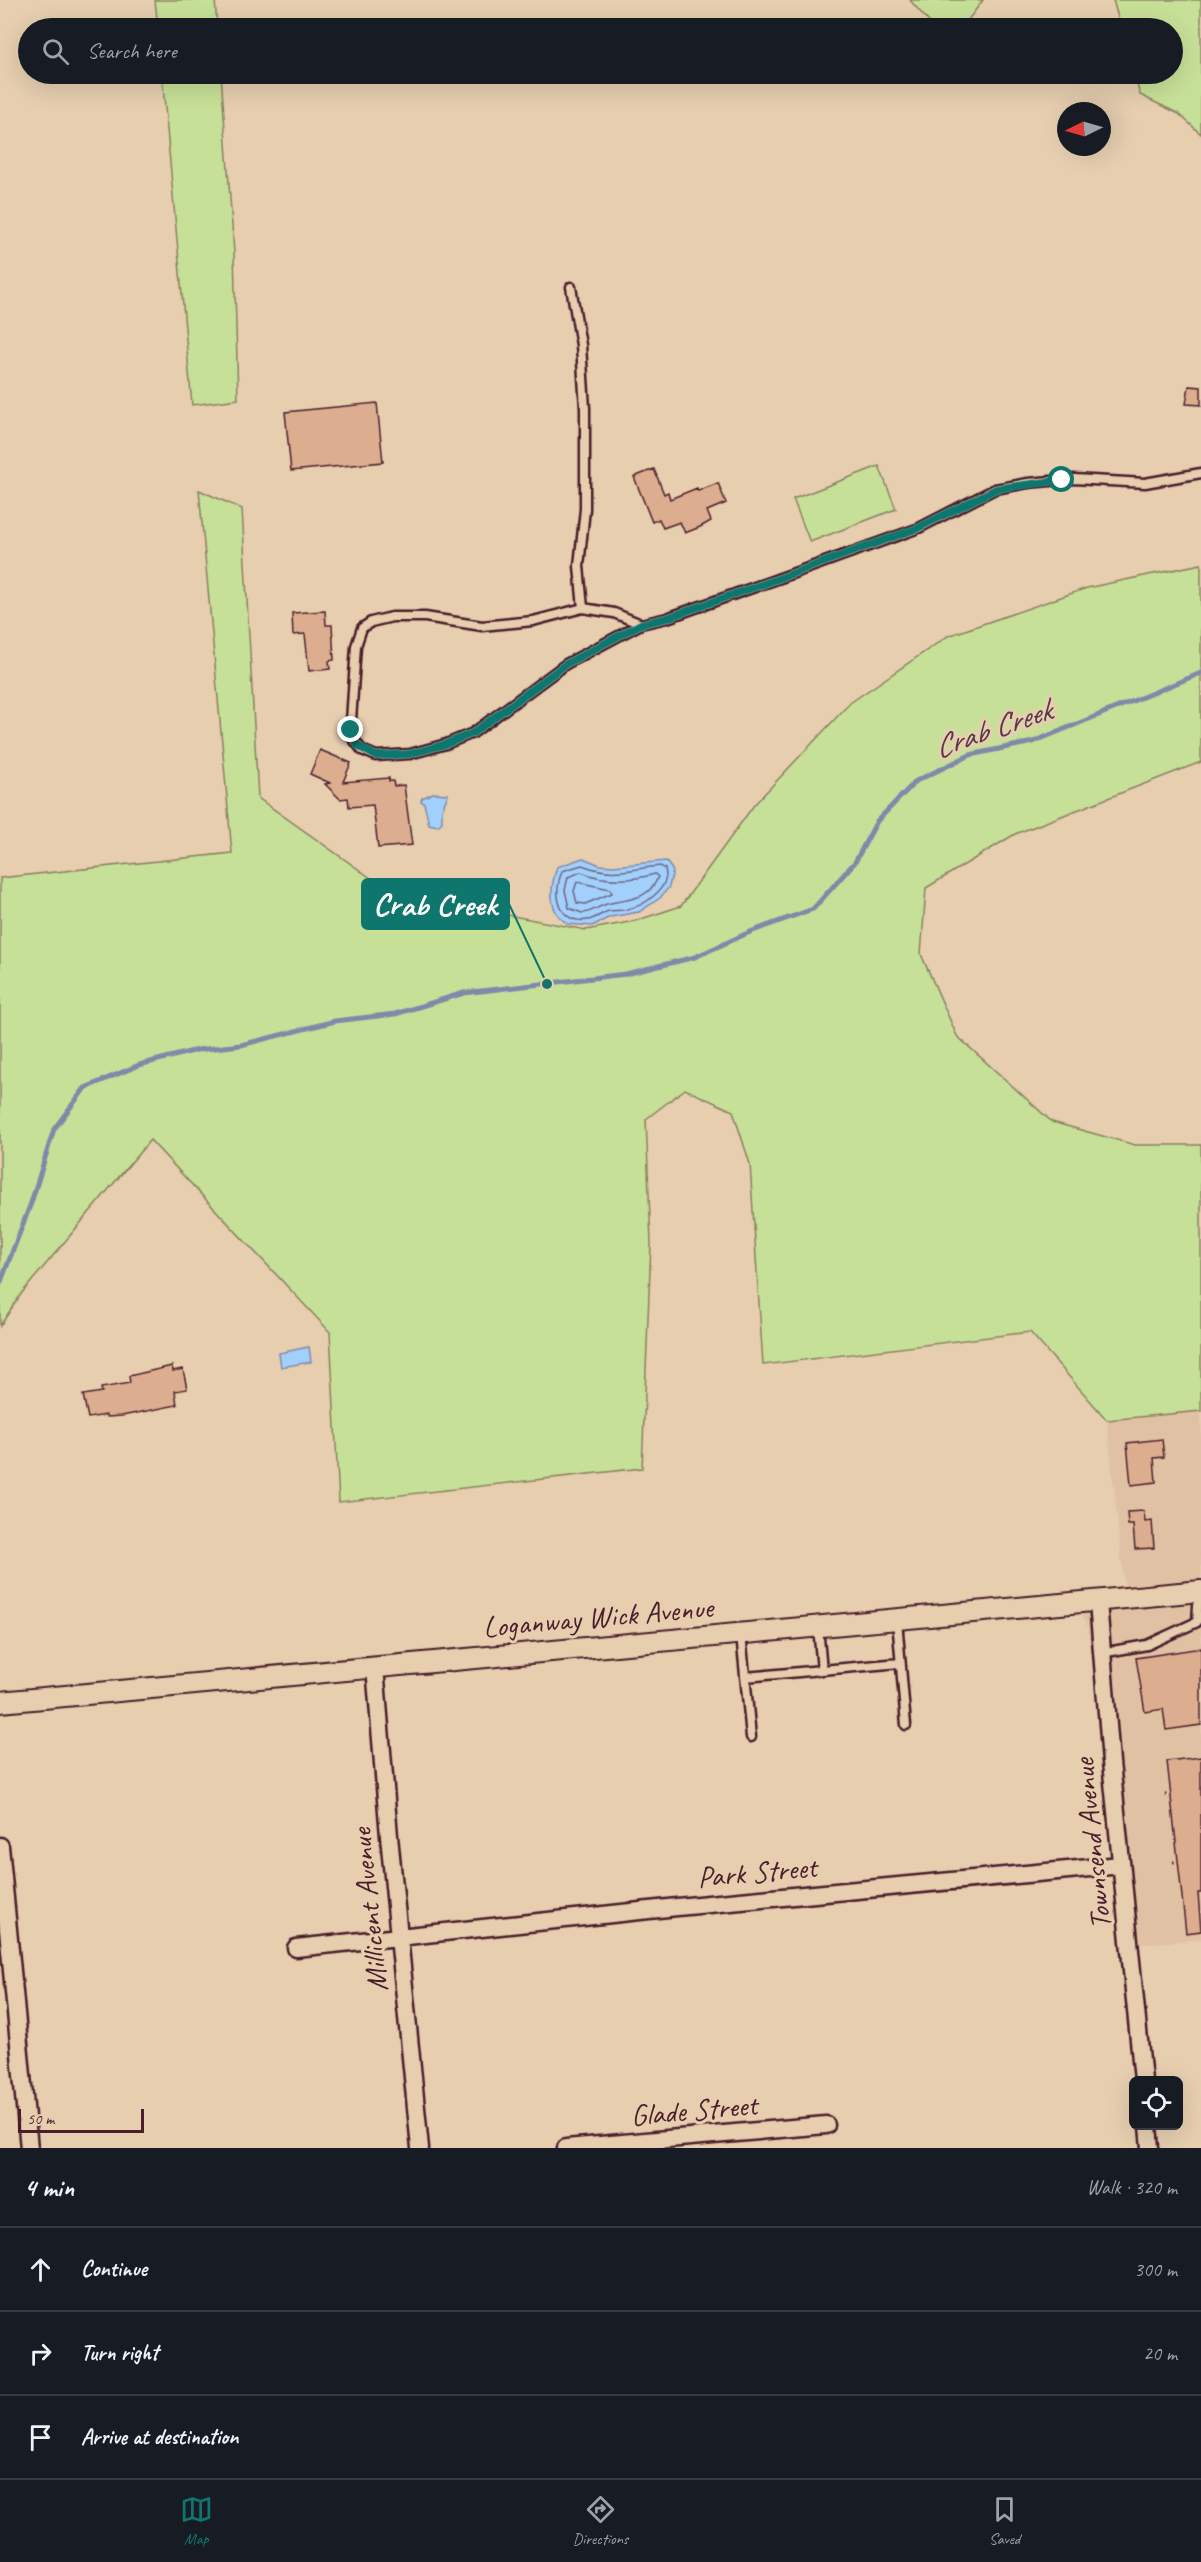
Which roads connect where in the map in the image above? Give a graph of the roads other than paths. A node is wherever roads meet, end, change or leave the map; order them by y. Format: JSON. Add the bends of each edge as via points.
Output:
{"nodes":[{"id":1,"x":571,"y":287,"type":"dead end"},
{"id":2,"x":1201,"y":473,"type":"edge"},
{"id":3,"x":583,"y":608,"type":"junction"},
{"id":4,"x":641,"y":624,"type":"junction"},
{"id":5,"x":1200,"y":1591,"type":"edge"},
{"id":6,"x":1098,"y":1602,"type":"junction"},
{"id":7,"x":897,"y":1620,"type":"junction"},
{"id":8,"x":818,"y":1627,"type":"junction"},
{"id":9,"x":741,"y":1634,"type":"junction"},
{"id":10,"x":1101,"y":1653,"type":"junction"},
{"id":11,"x":900,"y":1663,"type":"junction"},
{"id":12,"x":375,"y":1667,"type":"junction"},
{"id":13,"x":822,"y":1670,"type":"junction"},
{"id":14,"x":745,"y":1677,"type":"junction"},
{"id":15,"x":0,"y":1702,"type":"edge"},
{"id":16,"x":906,"y":1725,"type":"dead end"},
{"id":17,"x":751,"y":1737,"type":"dead end"},
{"id":18,"x":0,"y":1846,"type":"edge"},
{"id":19,"x":1121,"y":1865,"type":"junction"},
{"id":20,"x":399,"y":1937,"type":"junction"},
{"id":21,"x":296,"y":1948,"type":"dead end"},
{"id":22,"x":1143,"y":2076,"type":"edge"},
{"id":23,"x":826,"y":2126,"type":"dead end"},
{"id":24,"x":1148,"y":2130,"type":"edge"},
{"id":25,"x":28,"y":2148,"type":"edge"},
{"id":26,"x":420,"y":2148,"type":"edge"},
{"id":27,"x":566,"y":2148,"type":"edge"},
{"id":28,"x":1150,"y":2148,"type":"edge"}],
"edges":[{"from":1,"to":3,"type":"lane","via":[[581,345],[585,409],[585,509],[579,566]]},
{"from":2,"to":4,"type":"lane","via":[[1145,483],[1074,479],[996,489],[918,528]]},
{"from":3,"to":4,"type":"lane","via":[[614,613]]},
{"from":3,"to":4,"type":"lane","via":[[533,621],[482,626],[425,617],[392,616],[371,622],[362,628],[356,646],[352,737],[358,746],[376,756],[410,754],[446,744],[473,733],[566,664]]},
{"from":5,"to":6,"type":"street","name":"Loganway Wick Avenue"},
{"from":5,"to":10,"type":"lane","via":[[1197,1622],[1147,1645]]},
{"from":6,"to":7,"type":"street","name":"Loganway Wick Avenue"},
{"from":6,"to":10,"type":"street","name":"Townsend Avenue"},
{"from":7,"to":8,"type":"street","name":"Loganway Wick Avenue"},
{"from":7,"to":11,"type":"lane"},
{"from":8,"to":9,"type":"street","name":"Loganway Wick Avenue"},
{"from":8,"to":13,"type":"lane"},
{"from":9,"to":12,"type":"street","name":"Loganway Wick Avenue"},
{"from":9,"to":14,"type":"lane"},
{"from":10,"to":19,"type":"street","name":"Townsend Avenue"},
{"from":11,"to":13,"type":"lane"},
{"from":11,"to":16,"type":"lane"},
{"from":12,"to":15,"type":"street","name":"Loganway Wick Avenue"},
{"from":12,"to":20,"type":"street","name":"Millicent Avenue"},
{"from":13,"to":14,"type":"lane"},
{"from":14,"to":17,"type":"lane"},
{"from":18,"to":25,"type":"street"},
{"from":19,"to":20,"type":"street","name":"Park Street"},
{"from":19,"to":22,"type":"street","name":"Townsend Avenue"},
{"from":20,"to":21,"type":"street","name":"Park Street"},
{"from":20,"to":26,"type":"street","name":"Millicent Avenue"},
{"from":23,"to":27,"type":"street","name":"Glade Street"},
{"from":24,"to":28,"type":"street"}]}
